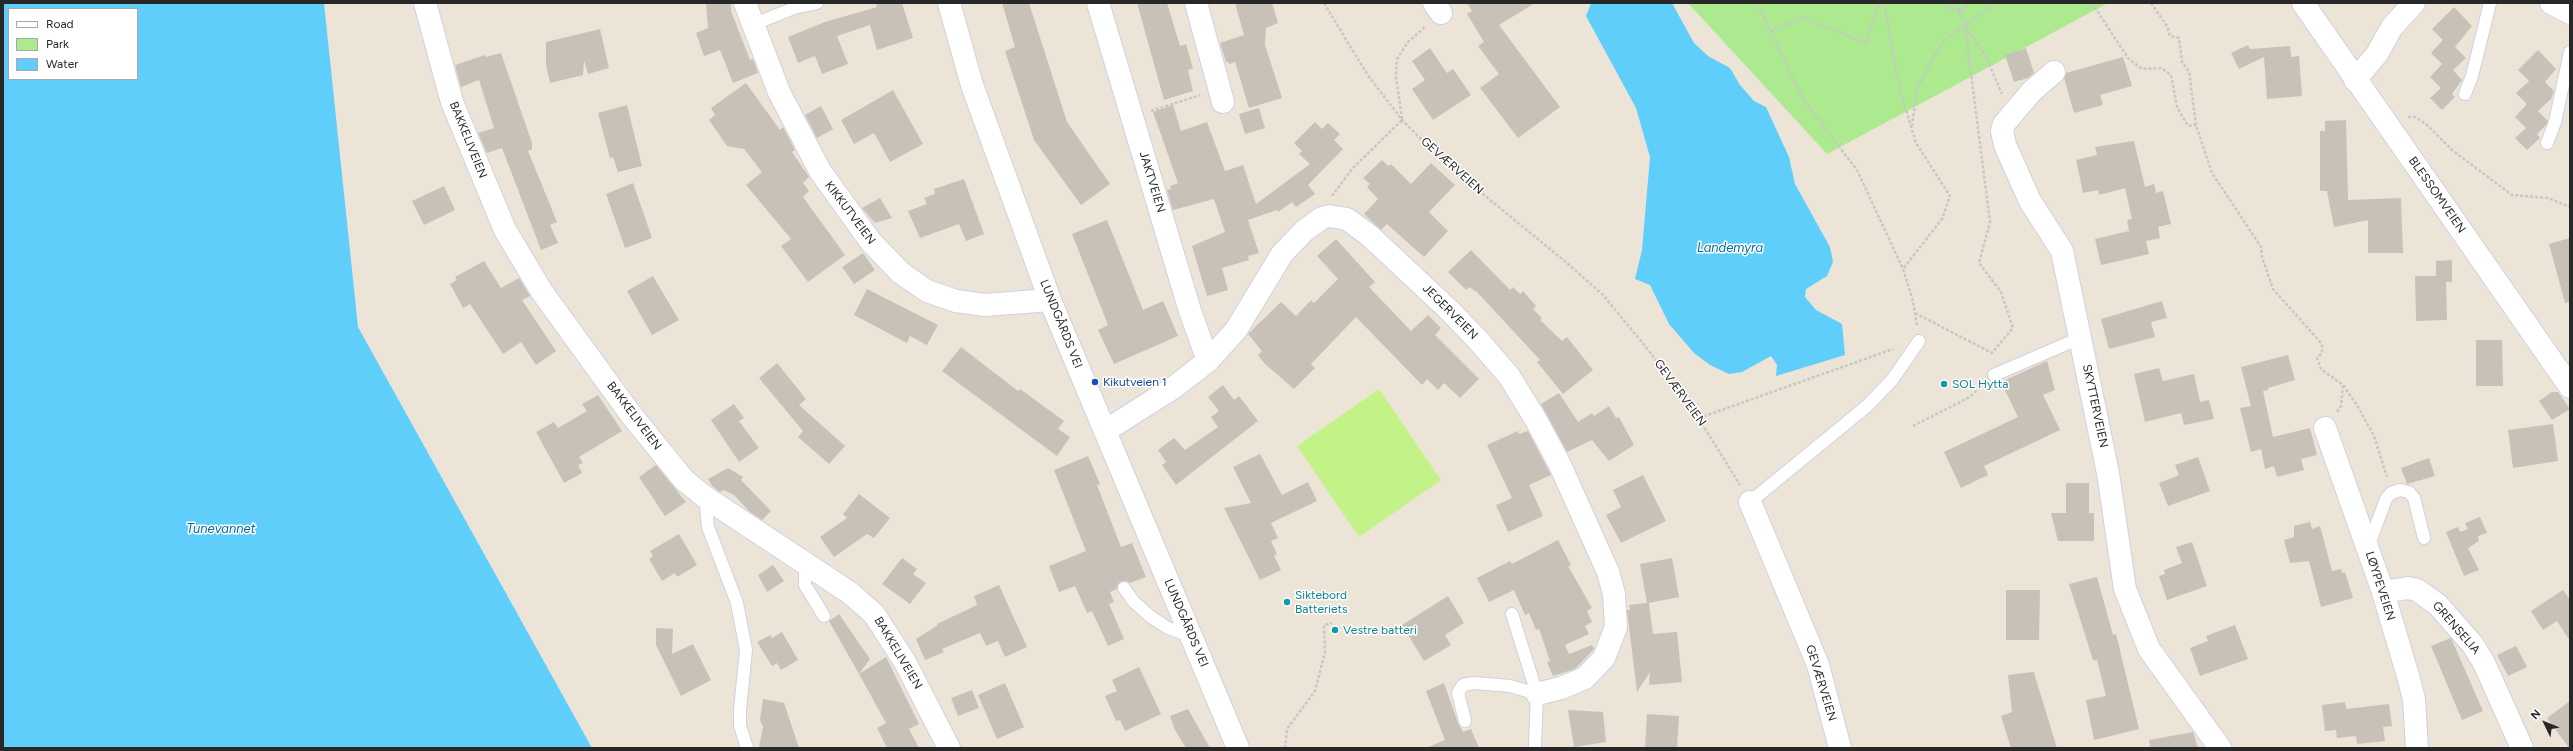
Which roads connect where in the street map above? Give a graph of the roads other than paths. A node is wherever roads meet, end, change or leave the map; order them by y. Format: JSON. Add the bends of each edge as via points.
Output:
{"nodes":[{"id":1,"x":425,"y":3,"type":"edge"},
{"id":2,"x":745,"y":3,"type":"edge"},
{"id":3,"x":817,"y":3,"type":"edge"},
{"id":4,"x":949,"y":3,"type":"edge"},
{"id":5,"x":1098,"y":3,"type":"edge"},
{"id":6,"x":1196,"y":3,"type":"edge"},
{"id":7,"x":2303,"y":3,"type":"edge"},
{"id":8,"x":2414,"y":3,"type":"edge"},
{"id":9,"x":2490,"y":3,"type":"edge"},
{"id":10,"x":2551,"y":3,"type":"edge"},
{"id":11,"x":2570,"y":13,"type":"edge"},
{"id":12,"x":752,"y":25,"type":"junction"},
{"id":13,"x":2570,"y":52,"type":"edge"},
{"id":14,"x":2054,"y":72,"type":"dead end"},
{"id":15,"x":2355,"y":80,"type":"junction"},
{"id":16,"x":2465,"y":94,"type":"dead end"},
{"id":17,"x":1221,"y":95,"type":"road end"},
{"id":18,"x":2547,"y":143,"type":"dead end"},
{"id":19,"x":1050,"y":300,"type":"junction"},
{"id":20,"x":2080,"y":338,"type":"junction"},
{"id":21,"x":1919,"y":341,"type":"road end"},
{"id":22,"x":1208,"y":361,"type":"junction"},
{"id":23,"x":1994,"y":375,"type":"road end"},
{"id":24,"x":2570,"y":387,"type":"edge"},
{"id":25,"x":2326,"y":428,"type":"road end"},
{"id":26,"x":1105,"y":431,"type":"junction"},
{"id":27,"x":706,"y":498,"type":"junction"},
{"id":28,"x":1750,"y":502,"type":"joint"},
{"id":29,"x":2424,"y":538,"type":"dead end"},
{"id":30,"x":2367,"y":548,"type":"junction"},
{"id":31,"x":805,"y":564,"type":"junction"},
{"id":32,"x":1124,"y":588,"type":"dead end"},
{"id":33,"x":2383,"y":592,"type":"junction"},
{"id":34,"x":1512,"y":614,"type":"dead end"},
{"id":35,"x":824,"y":616,"type":"dead end"},
{"id":36,"x":1191,"y":636,"type":"junction"},
{"id":37,"x":1537,"y":694,"type":"junction"},
{"id":38,"x":1465,"y":721,"type":"dead end"},
{"id":39,"x":1535,"y":745,"type":"dead end"},
{"id":40,"x":747,"y":748,"type":"edge"},
{"id":41,"x":949,"y":748,"type":"edge"},
{"id":42,"x":1238,"y":748,"type":"edge"},
{"id":43,"x":1840,"y":748,"type":"edge"},
{"id":44,"x":2220,"y":748,"type":"edge"},
{"id":45,"x":2417,"y":748,"type":"edge"},
{"id":46,"x":2522,"y":748,"type":"edge"}],
"edges":[{"from":1,"to":27,"type":"street","name":"BAKKELIVEIEN","via":[[452,102],[506,230],[542,292],[629,412],[684,480]]},
{"from":2,"to":12,"type":"street","name":"KIKKUTVEIEN"},
{"from":3,"to":12,"type":"lane","via":[[794,8]]},
{"from":4,"to":19,"type":"street","name":"LUNDGÅRDS VEI","via":[[972,85]]},
{"from":5,"to":22,"type":"street","name":"JAKTVEIEN","via":[[1190,311]]},
{"from":6,"to":17,"type":"street"},
{"from":7,"to":15,"type":"street","name":"BLESSOMVEIEN"},
{"from":8,"to":15,"type":"street","via":[[2392,27],[2377,54]]},
{"from":9,"to":16,"type":"lane"},
{"from":10,"to":11,"type":"street"},
{"from":12,"to":19,"type":"street","name":"KIKKUTVEIEN","via":[[779,92],[820,171],[871,242],[901,273],[926,291],[956,301],[985,305]]},
{"from":13,"to":18,"type":"lane","via":[[2555,122]]},
{"from":14,"to":20,"type":"street","name":"SKYTTERVEIEN","via":[[2011,114],[2002,131],[2005,145],[2030,200],[2062,251]]},
{"from":15,"to":24,"type":"street","name":"BLESSOMVEIEN"},
{"from":19,"to":26,"type":"street","name":"LUNDGÅRDS VEI"},
{"from":20,"to":23,"type":"lane"},
{"from":20,"to":44,"type":"street","name":"SKYTTERVEIEN","via":[[2108,473],[2125,589],[2149,649]]},
{"from":21,"to":28,"type":"lane","via":[[1892,380],[1867,406]]},
{"from":22,"to":26,"type":"street","via":[[1173,388]]},
{"from":22,"to":37,"type":"street","name":"JEGERVEIEN","via":[[1247,315],[1286,249],[1314,222],[1329,216],[1347,219],[1370,236],[1477,339],[1509,376],[1560,465],[1614,594],[1616,627],[1604,658],[1585,678]]},
{"from":25,"to":30,"type":"street","name":"LØYPEVEIEN"},
{"from":26,"to":36,"type":"street","name":"LUNDGÅRDS VEI"},
{"from":27,"to":31,"type":"street","name":"BAKKELIVEIEN"},
{"from":27,"to":40,"type":"lane","via":[[708,527],[737,603],[746,650],[740,726]]},
{"from":28,"to":43,"type":"street","name":"GEVÆRVEIEN","via":[[1818,665]]},
{"from":29,"to":30,"type":"lane","via":[[2414,498],[2409,492],[2400,490],[2391,493],[2379,513]]},
{"from":30,"to":33,"type":"street","name":"LØYPEVEIEN"},
{"from":31,"to":35,"type":"lane","via":[[805,585]]},
{"from":31,"to":41,"type":"street","name":"BAKKELIVEIEN","via":[[850,593],[874,614],[905,662]]},
{"from":32,"to":36,"type":"lane","via":[[1150,617],[1168,628]]},
{"from":33,"to":45,"type":"street","name":"LØYPEVEIEN","via":[[2414,698]]},
{"from":33,"to":46,"type":"street","name":"GRENSELIA","via":[[2408,588],[2417,590],[2438,605],[2473,645],[2484,663]]},
{"from":34,"to":37,"type":"lane"},
{"from":36,"to":42,"type":"street","name":"LUNDGÅRDS VEI"},
{"from":37,"to":38,"type":"lane","via":[[1510,686],[1474,683],[1463,685],[1458,693]]},
{"from":37,"to":39,"type":"lane"}]}
